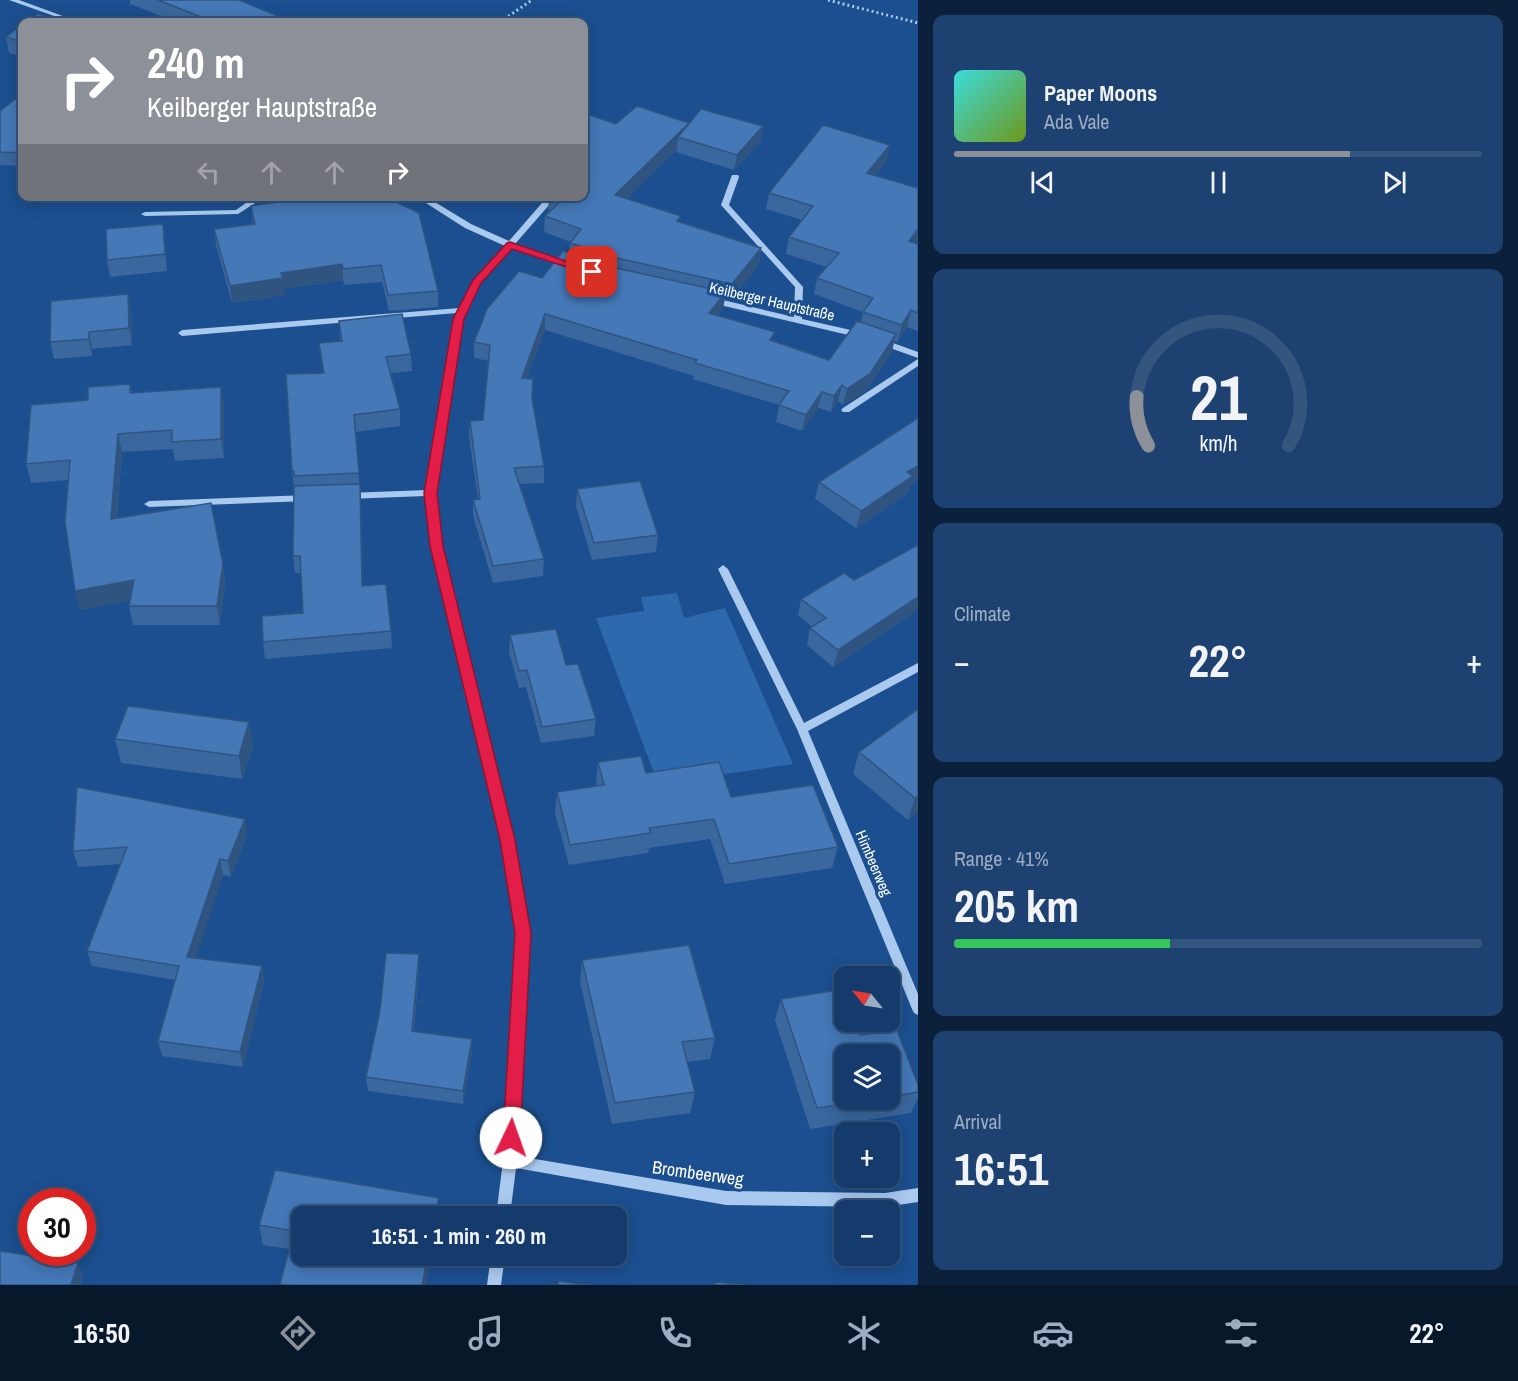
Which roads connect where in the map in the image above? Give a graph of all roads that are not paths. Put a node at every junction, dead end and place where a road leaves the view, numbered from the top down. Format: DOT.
graph roads {
  1 [pos="12,0"];
  2 [pos="64,18"];
  3 [pos="735,177"];
  4 [pos="254,201"];
  5 [pos="427,201"];
  6 [pos="549,201"];
  7 [pos="145,214"];
  8 [pos="510,245"];
  9 [pos="582,268"];
  10 [pos="706,300"];
  11 [pos="465,310"];
  12 [pos="798,320"];
  13 [pos="182,333"];
  14 [pos="918,355"];
  15 [pos="918,362"];
  16 [pos="846,410"];
  17 [pos="431,493"];
  18 [pos="337,497"];
  19 [pos="314,498"];
  20 [pos="149,504"];
  21 [pos="723,569"];
  22 [pos="918,668"];
  23 [pos="802,729"];
  24 [pos="918,1010"];
  25 [pos="510,1161"];
  26 [pos="918,1195"];
  27 [pos="504,1206"];
  28 [pos="497,1266"];
  29 [pos="494,1285"];
  1 -- 2 [label="street"];
  3 -- 12 [label="street"];
  4 -- 7 [label="street"];
  5 -- 8 [label="street"];
  6 -- 8 [label="street"];
  8 -- 9 [label="street"];
  8 -- 11 [label="street"];
  10 -- 12 [label="street, Keilberger Hauptstraße"];
  11 -- 13 [label="street"];
  11 -- 17 [label="street"];
  12 -- 14 [label="street, Keilberger Hauptstraße"];
  15 -- 16 [label="street"];
  17 -- 18 [label="street"];
  17 -- 25 [label="street"];
  19 -- 20 [label="street"];
  21 -- 23 [label="street, Himbeerweg"];
  22 -- 23 [label="street"];
  23 -- 24 [label="street, Himbeerweg"];
  25 -- 26 [label="street, Brombeerweg"];
  25 -- 27 [label="street"];
  28 -- 29 [label="street"];
}
